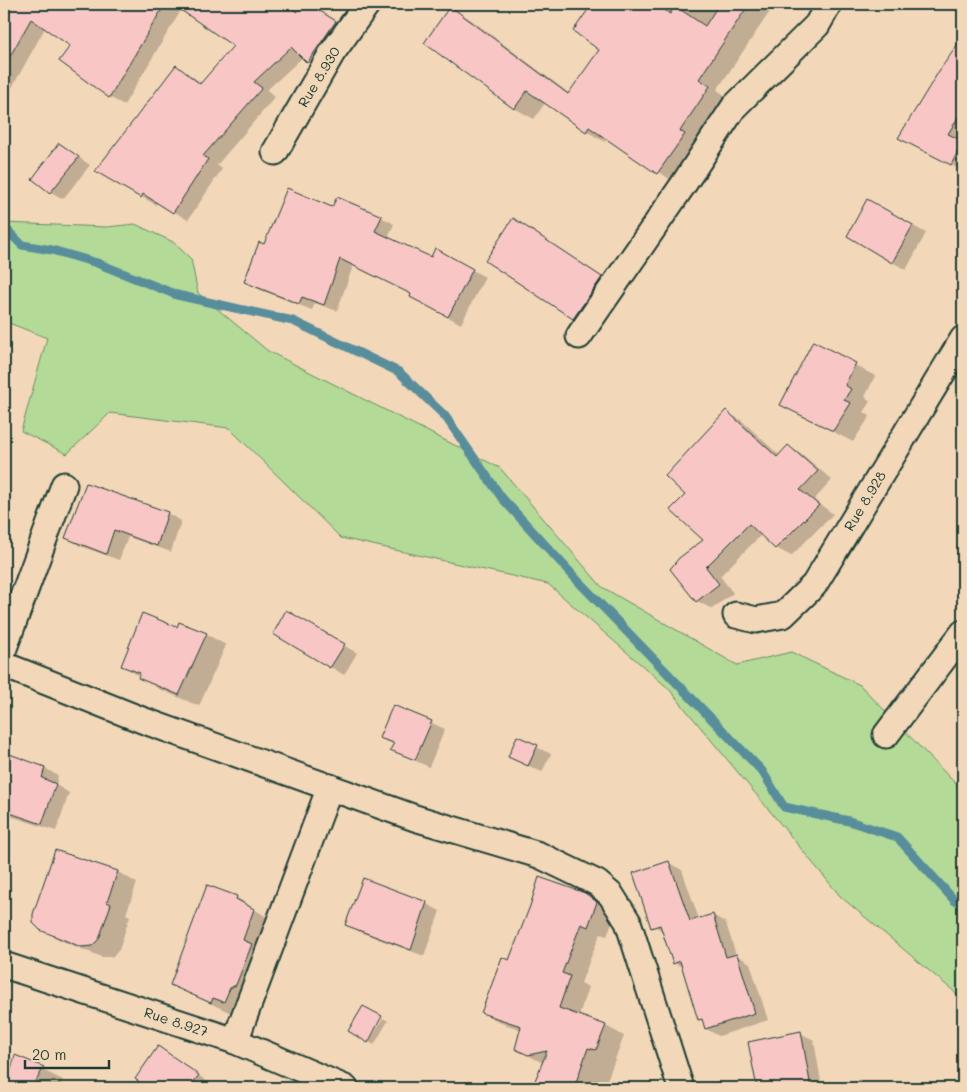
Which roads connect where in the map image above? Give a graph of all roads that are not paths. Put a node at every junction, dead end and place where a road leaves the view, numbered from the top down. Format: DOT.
graph roads {
  1 [pos="367,4"];
  2 [pos="829,4"];
  3 [pos="275,152"];
  4 [pos="579,336"];
  5 [pos="963,340"];
  6 [pos="64,485"];
  7 [pos="736,615"];
  8 [pos="963,632"];
  9 [pos="4,648"];
  10 [pos="4,665"];
  11 [pos="886,735"];
  12 [pos="330,787"];
  13 [pos="4,965"];
  14 [pos="235,1041"];
  15 [pos="345,1088"];
  16 [pos="681,1088"];
  1 -- 3 [label="street, Rue 8.930"];
  2 -- 4 [label="street"];
  5 -- 7 [label="street, Rue 8.928"];
  6 -- 9 [label="street"];
  8 -- 11 [label="street"];
  10 -- 12 [label="street"];
  12 -- 14 [label="street"];
  12 -- 16 [label="street"];
  13 -- 14 [label="street, Rue 8.927"];
  14 -- 15 [label="street, Rue 8.927"];
}
